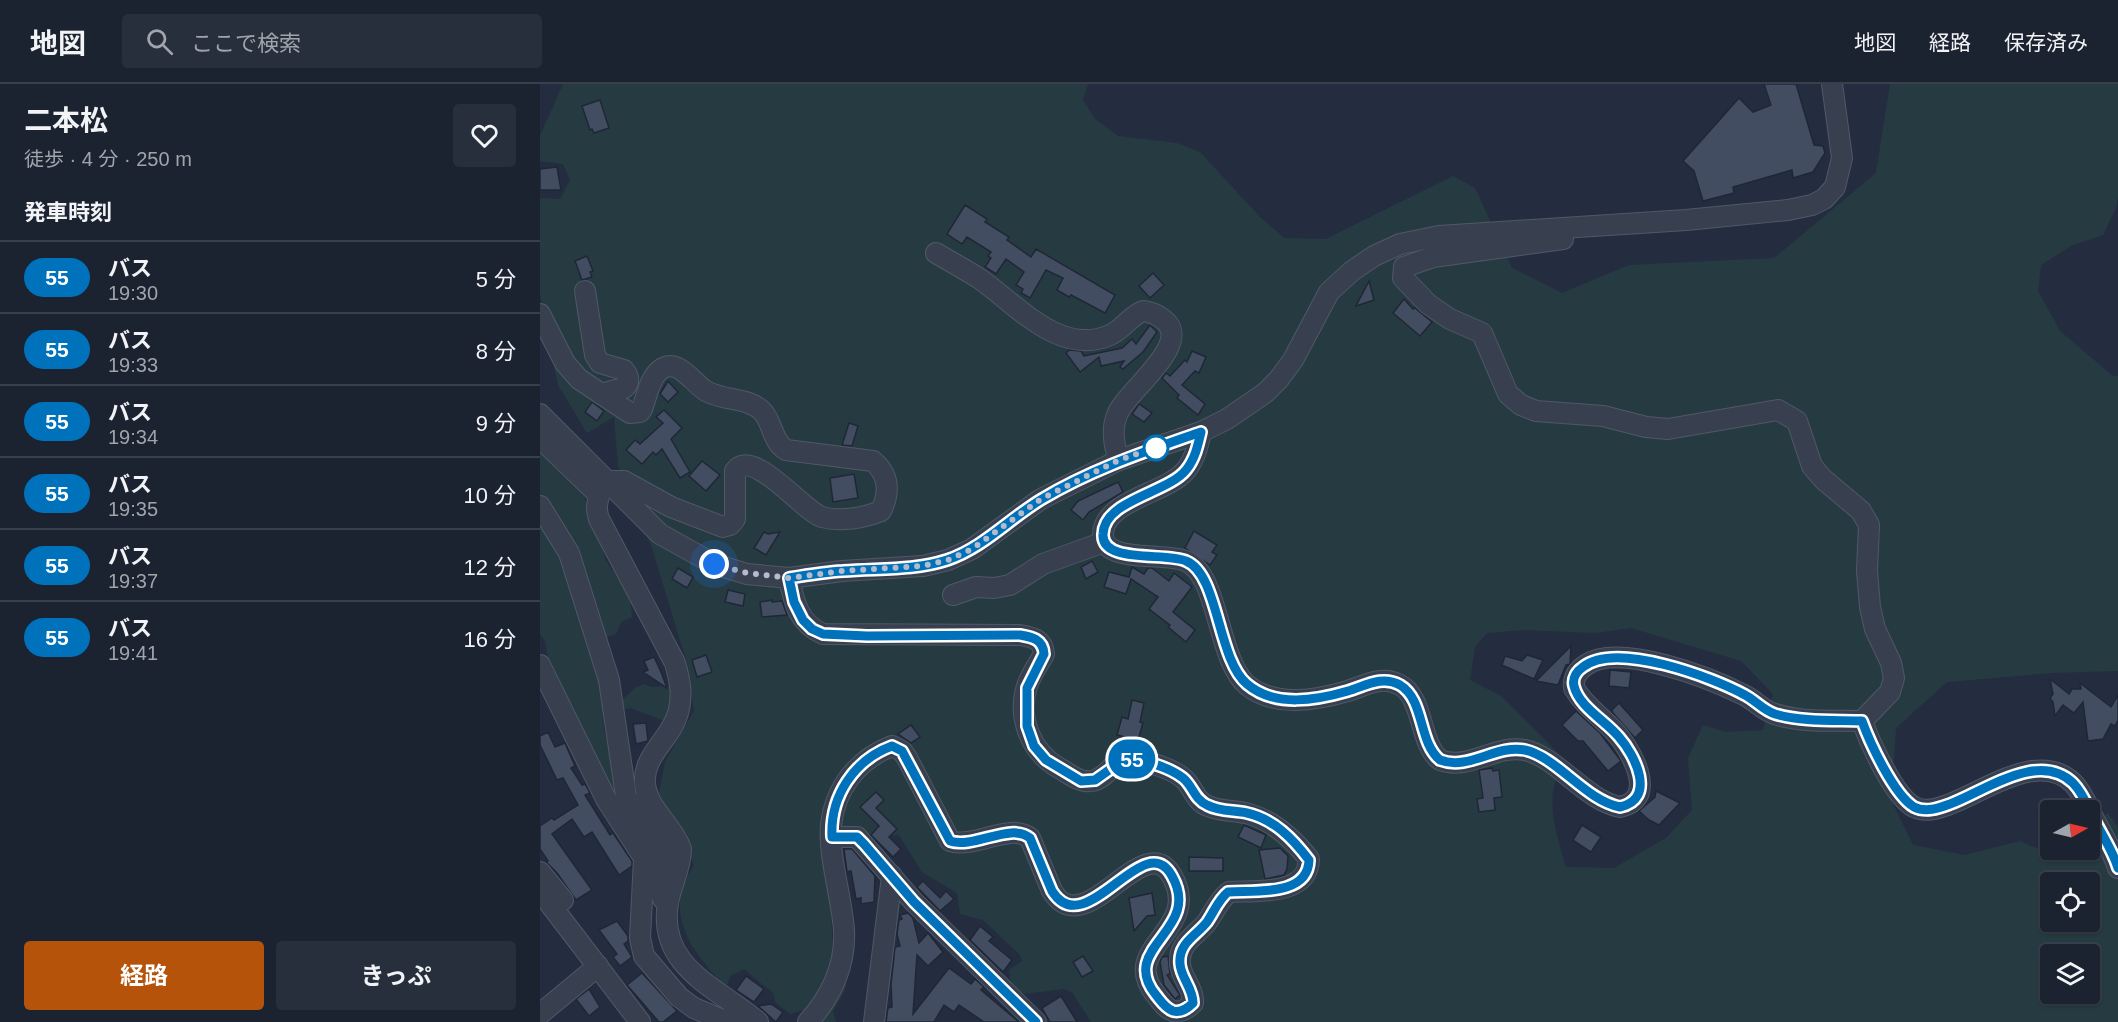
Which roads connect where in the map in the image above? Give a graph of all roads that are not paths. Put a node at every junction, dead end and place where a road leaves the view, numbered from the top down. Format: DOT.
graph roads {
  1 [pos="1833,84"];
  2 [pos="1593,226"];
  3 [pos="936,254"];
  4 [pos="585,291"];
  5 [pos="540,314"];
  6 [pos="601,394"];
  7 [pos="540,414"];
  8 [pos="1201,432"];
  9 [pos="540,438"];
  10 [pos="1119,460"];
  11 [pos="603,488"];
  12 [pos="540,506"];
  13 [pos="1104,542"];
  14 [pos="789,578"];
  15 [pos="953,595"];
  16 [pos="540,665"];
  17 [pos="1862,721"];
  18 [pos="832,837"];
  19 [pos="2118,868"];
  20 [pos="540,872"];
  21 [pos="892,876"];
  22 [pos="540,891"];
  23 [pos="668,905"];
  24 [pos="595,941"];
  25 [pos="598,966"];
  26 [pos="540,1014"];
  27 [pos="757,1021"];
  28 [pos="640,1022"];
  29 [pos="808,1022"];
  30 [pos="874,1022"];
  31 [pos="1036,1022"];
  1 -- 2 [label="street"];
  2 -- 8 [label="street"];
  2 -- 17 [label="street"];
  3 -- 10 [label="street"];
  4 -- 6 [label="street"];
  5 -- 6 [label="street"];
  6 -- 11 [label="street"];
  7 -- 11 [label="street"];
  8 -- 10 [label="street"];
  8 -- 13 [label="street"];
  9 -- 11 [label="street"];
  10 -- 14 [label="street"];
  11 -- 14 [label="street"];
  11 -- 23 [label="street"];
  12 -- 23 [label="street"];
  13 -- 15 [label="street"];
  13 -- 17 [label="street"];
  14 -- 18 [label="street"];
  16 -- 27 [label="street"];
  17 -- 19 [label="street"];
  18 -- 21 [label="street"];
  18 -- 29 [label="street"];
  20 -- 24 [label="street"];
  21 -- 30 [label="street"];
  21 -- 31 [label="street"];
  22 -- 25 [label="street"];
  23 -- 27 [label="street"];
  25 -- 26 [label="street"];
  25 -- 28 [label="street"];
}
